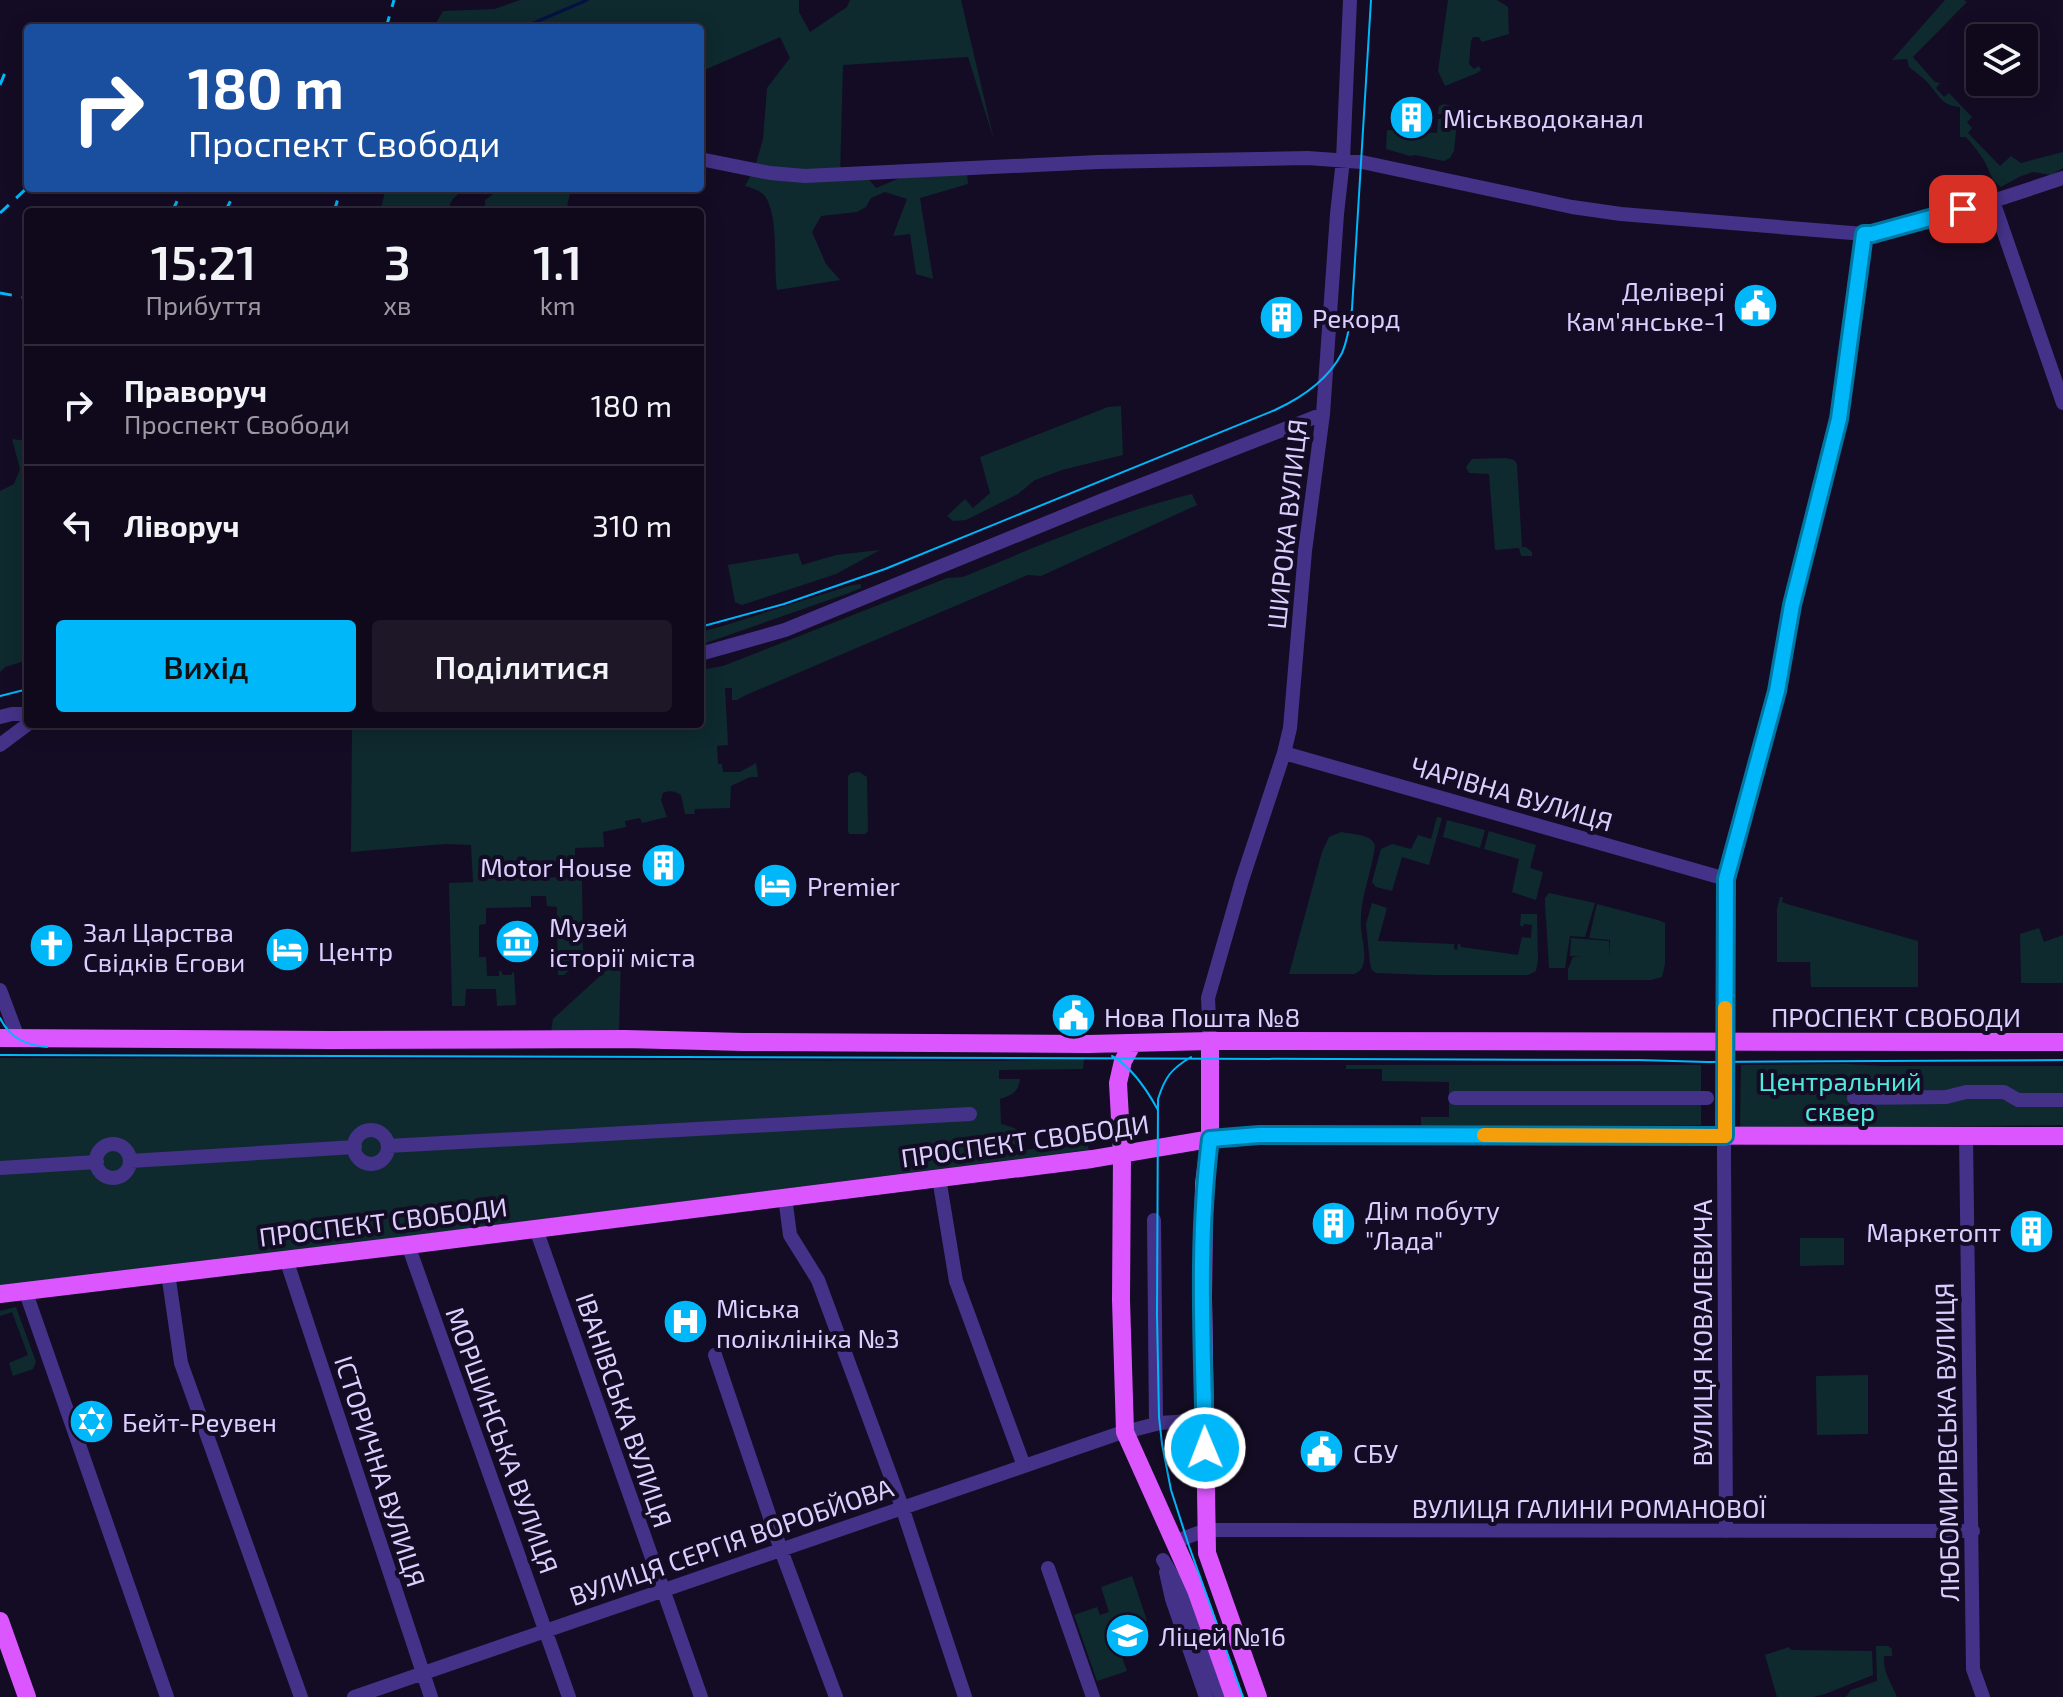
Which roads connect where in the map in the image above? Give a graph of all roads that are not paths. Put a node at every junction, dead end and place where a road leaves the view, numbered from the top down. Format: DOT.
graph roads {
  1 [pos="1350,0"];
  2 [pos="704,160"];
  3 [pos="1343,160"];
  4 [pos="2063,178"];
  5 [pos="1993,201"];
  6 [pos="1864,234"];
  7 [pos="2063,403"];
  8 [pos="1323,414"];
  9 [pos="704,653"];
  10 [pos="24,714"];
  11 [pos="0,717"];
  12 [pos="24,727"];
  13 [pos="0,745"];
  14 [pos="1284,753"];
  15 [pos="1726,879"];
  16 [pos="0,990"];
  17 [pos="9,1038"];
  18 [pos="1210,1041"];
  19 [pos="1726,1041"];
  20 [pos="2063,1042"];
  21 [pos="1133,1043"];
  22 [pos="1455,1098"];
  23 [pos="1707,1098"];
  24 [pos="1854,1098"];
  25 [pos="2063,1100"];
  26 [pos="970,1114"];
  27 [pos="1725,1136"];
  28 [pos="1966,1136"];
  29 [pos="2063,1136"];
  30 [pos="1210,1139"];
  31 [pos="388,1146"];
  32 [pos="355,1147"];
  33 [pos="1122,1154"];
  34 [pos="130,1161"];
  35 [pos="97,1162"];
  36 [pos="0,1168"];
  37 [pos="939,1178"];
  38 [pos="785,1197"];
  39 [pos="1154,1220"];
  40 [pos="536,1229"];
  41 [pos="408,1245"];
  42 [pos="286,1259"];
  43 [pos="168,1273"];
  44 [pos="25,1290"];
  45 [pos="0,1294"];
  46 [pos="715,1355"];
  47 [pos="1204,1420"];
  48 [pos="1156,1423"];
  49 [pos="1125,1432"];
  50 [pos="1024,1466"];
  51 [pos="902,1507"];
  52 [pos="1206,1530"];
  53 [pos="1726,1531"];
  54 [pos="1973,1531"];
  55 [pos="1174,1542"];
  56 [pos="781,1550"];
  57 [pos="1048,1568"];
  58 [pos="663,1591"];
  59 [pos="0,1622"];
  60 [pos="545,1631"];
  61 [pos="423,1673"];
  62 [pos="27,1697"];
  63 [pos="167,1697"];
  64 [pos="301,1697"];
  65 [pos="354,1697"];
  66 [pos="431,1697"];
  67 [pos="569,1697"];
  68 [pos="701,1697"];
  69 [pos="836,1697"];
  70 [pos="965,1697"];
  71 [pos="1093,1697"];
  72 [pos="1206,1697"];
  73 [pos="1221,1697"];
  74 [pos="1234,1697"];
  75 [pos="1258,1697"];
  76 [pos="1983,1697"];
  1 -- 3 [label="street, ШИРОКА ВУЛИЦЯ"];
  2 -- 3 [label="street"];
  3 -- 6 [label="street"];
  3 -- 8 [label="street, ШИРОКА ВУЛИЦЯ"];
  4 -- 5 [label="street"];
  5 -- 6 [label="street"];
  5 -- 7 [label="street"];
  6 -- 15 [label="street, ВУЛИЦЯ КОВАЛЕВИЧА"];
  8 -- 9 [label="street"];
  8 -- 14 [label="street, ШИРОКА ВУЛИЦЯ"];
  10 -- 11 [label="street"];
  12 -- 13 [label="street"];
  14 -- 15 [label="street, ЧАРІВНА ВУЛИЦЯ"];
  14 -- 18 [label="street, ШИРОКА ВУЛИЦЯ"];
  15 -- 19 [label="street, ВУЛИЦЯ КОВАЛЕВИЧА"];
  16 -- 17 [label="street"];
  17 -- 21 [label="main road, ПРОСПЕКТ СВОБОДИ"];
  18 -- 19 [label="main road, ПРОСПЕКТ СВОБОДИ"];
  18 -- 21 [label="main road, ПРОСПЕКТ СВОБОДИ"];
  18 -- 30 [label="main road"];
  19 -- 20 [label="main road, ПРОСПЕКТ СВОБОДИ"];
  19 -- 27 [label="street, ВУЛИЦЯ КОВАЛЕВИЧА"];
  21 -- 33 [label="main road"];
  22 -- 23 [label="street"];
  24 -- 25 [label="street"];
  26 -- 31 [label="street"];
  27 -- 28 [label="main road, ПРОСПЕКТ СВОБОДИ"];
  27 -- 30 [label="main road, ПРОСПЕКТ СВОБОДИ"];
  27 -- 53 [label="street, ВУЛИЦЯ КОВАЛЕВИЧА"];
  28 -- 29 [label="main road, ПРОСПЕКТ СВОБОДИ"];
  28 -- 54 [label="street, ЛЮБОМИРІВСЬКА ВУЛИЦЯ"];
  30 -- 33 [label="main road, ПРОСПЕКТ СВОБОДИ"];
  30 -- 47 [label="main road"];
  31 -- 32 [label="street"];
  31 -- 32 [label="street"];
  32 -- 34 [label="street"];
  33 -- 37 [label="main road, ПРОСПЕКТ СВОБОДИ"];
  33 -- 49 [label="main road"];
  34 -- 35 [label="street"];
  34 -- 35 [label="street"];
  35 -- 36 [label="street"];
  37 -- 38 [label="main road, ПРОСПЕКТ СВОБОДИ"];
  37 -- 50 [label="street"];
  38 -- 40 [label="main road, ПРОСПЕКТ СВОБОДИ"];
  38 -- 51 [label="street"];
  39 -- 48 [label="street"];
  40 -- 41 [label="main road, ПРОСПЕКТ СВОБОДИ"];
  40 -- 58 [label="street, ІВАНІВСЬКА ВУЛИЦЯ"];
  41 -- 42 [label="main road, ПРОСПЕКТ СВОБОДИ"];
  41 -- 60 [label="street, МОРШИНСЬКА ВУЛИЦЯ"];
  42 -- 43 [label="main road, ПРОСПЕКТ СВОБОДИ"];
  42 -- 61 [label="street, ІСТОРИЧНА ВУЛИЦЯ"];
  43 -- 44 [label="main road, ПРОСПЕКТ СВОБОДИ"];
  43 -- 64 [label="street"];
  44 -- 45 [label="main road, ПРОСПЕКТ СВОБОДИ"];
  44 -- 63 [label="street"];
  46 -- 56 [label="street"];
  47 -- 48 [label="street, ВУЛИЦЯ СЕРГІЯ ВОРОБЙОВА"];
  47 -- 52 [label="main road"];
  48 -- 49 [label="street, ВУЛИЦЯ СЕРГІЯ ВОРОБЙОВА"];
  49 -- 50 [label="street, ВУЛИЦЯ СЕРГІЯ ВОРОБЙОВА"];
  49 -- 55 [label="main road"];
  50 -- 51 [label="street, ВУЛИЦЯ СЕРГІЯ ВОРОБЙОВА"];
  51 -- 56 [label="street, ВУЛИЦЯ СЕРГІЯ ВОРОБЙОВА"];
  51 -- 70 [label="street"];
  52 -- 53 [label="street, ВУЛИЦЯ ГАЛИНИ РОМАНОВОЇ"];
  52 -- 55 [label="street"];
  52 -- 75 [label="main road"];
  53 -- 54 [label="street, ВУЛИЦЯ ГАЛИНИ РОМАНОВОЇ"];
  54 -- 76 [label="street, ЛЮБОМИРІВСЬКА ВУЛИЦЯ"];
  55 -- 74 [label="main road"];
  56 -- 58 [label="street, ВУЛИЦЯ СЕРГІЯ ВОРОБЙОВА"];
  56 -- 69 [label="street"];
  57 -- 71 [label="street"];
  58 -- 60 [label="street, ВУЛИЦЯ СЕРГІЯ ВОРОБЙОВА"];
  58 -- 68 [label="street, ІВАНІВСЬКА ВУЛИЦЯ"];
  59 -- 62 [label="main road"];
  60 -- 61 [label="street, ВУЛИЦЯ СЕРГІЯ ВОРОБЙОВА"];
  60 -- 67 [label="street, МОРШИНСЬКА ВУЛИЦЯ"];
  61 -- 65 [label="street, ВУЛИЦЯ СЕРГІЯ ВОРОБЙОВА"];
  61 -- 66 [label="street, ІСТОРИЧНА ВУЛИЦЯ"];
  72 -- 73 [label="street"];
}
